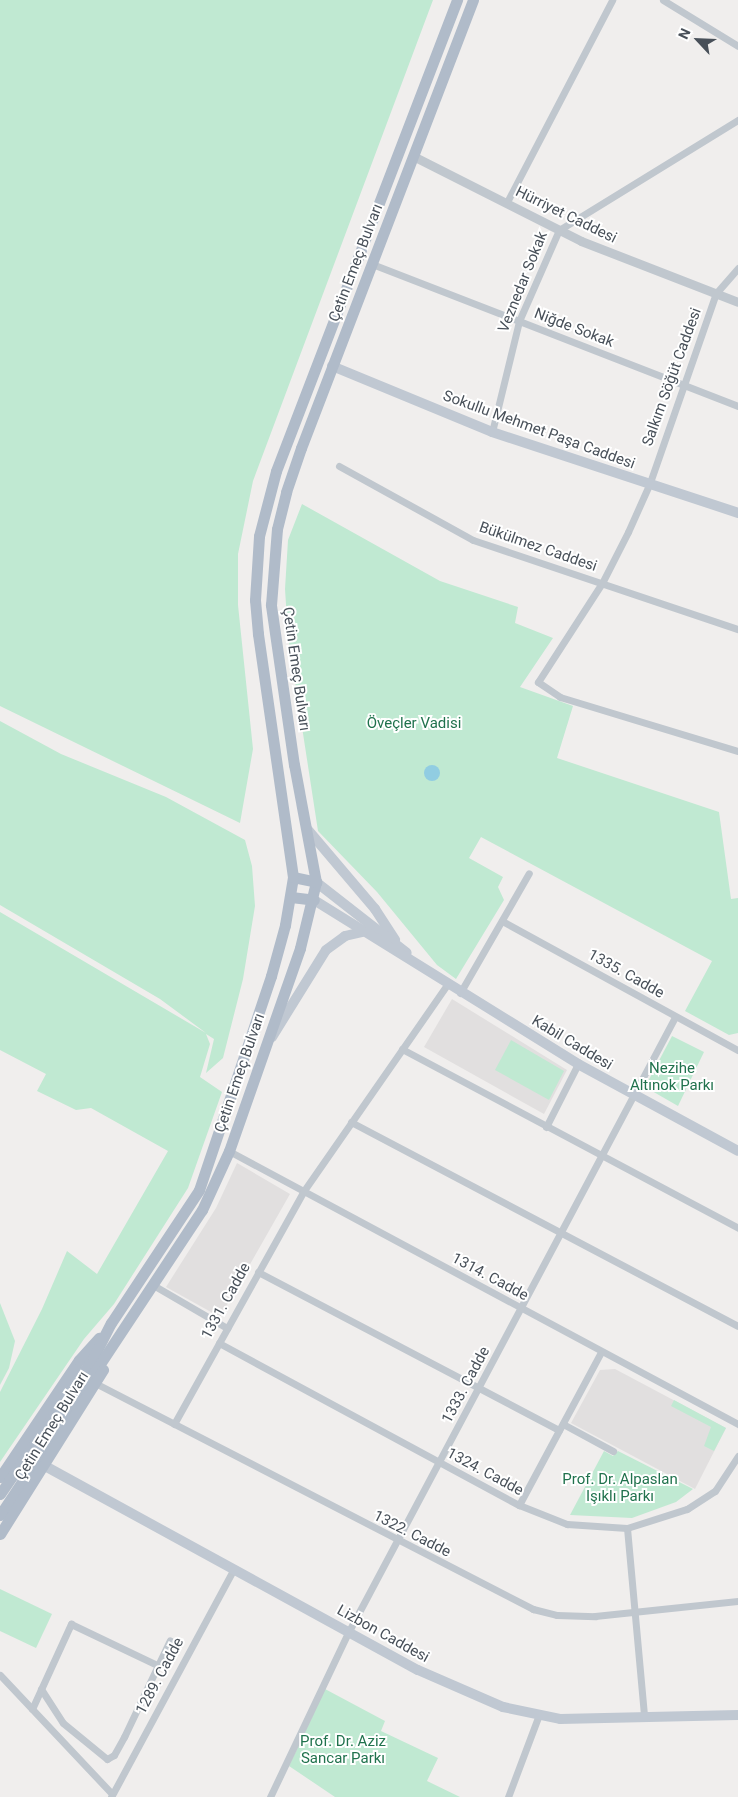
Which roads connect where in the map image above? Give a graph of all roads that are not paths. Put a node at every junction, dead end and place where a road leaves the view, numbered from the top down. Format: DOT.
graph roads {
  1 [pos="457,0"];
  2 [pos="473,0"];
  3 [pos="612,0"];
  4 [pos="663,0"];
  5 [pos="738,46"];
  6 [pos="738,120"];
  7 [pos="413,156"];
  8 [pos="507,202"];
  9 [pos="559,230"];
  10 [pos="372,264"];
  11 [pos="738,268"];
  12 [pos="716,294"];
  13 [pos="738,302"];
  14 [pos="519,321"];
  15 [pos="319,361"];
  16 [pos="332,366"];
  17 [pos="682,385"];
  18 [pos="738,406"];
  19 [pos="492,432"];
  20 [pos="339,466"];
  21 [pos="649,485"];
  22 [pos="738,513"];
  23 [pos="602,583"];
  24 [pos="738,629"];
  25 [pos="738,751"];
  26 [pos="308,830"];
  27 [pos="529,873"];
  28 [pos="293,878"];
  29 [pos="316,882"];
  30 [pos="291,897"];
  31 [pos="314,900"];
  32 [pos="502,921"];
  33 [pos="363,932"];
  34 [pos="398,945"];
  35 [pos="447,985"];
  36 [pos="460,993"];
  37 [pos="675,1017"];
  38 [pos="402,1049"];
  39 [pos="738,1050"];
  40 [pos="264,1051"];
  41 [pos="578,1064"];
  42 [pos="634,1096"];
  43 [pos="352,1122"];
  44 [pos="546,1127"];
  45 [pos="738,1150"];
  46 [pos="229,1151"];
  47 [pos="602,1157"];
  48 [pos="303,1192"];
  49 [pos="738,1228"];
  50 [pos="562,1232"];
  51 [pos="258,1272"];
  52 [pos="154,1285"];
  53 [pos="522,1310"];
  54 [pos="111,1323"];
  55 [pos="738,1326"];
  56 [pos="227,1328"];
  57 [pos="122,1330"];
  58 [pos="219,1343"];
  59 [pos="601,1352"];
  60 [pos="97,1384"];
  61 [pos="479,1389"];
  62 [pos="174,1424"];
  63 [pos="738,1424"];
  64 [pos="561,1427"];
  65 [pos="613,1450"];
  66 [pos="738,1456"];
  67 [pos="439,1463"];
  68 [pos="45,1466"];
  69 [pos="0,1477"];
  70 [pos="0,1494"];
  71 [pos="519,1505"];
  72 [pos="0,1515"];
  73 [pos="627,1528"];
  74 [pos="0,1534"];
  75 [pos="397,1541"];
  76 [pos="234,1569"];
  77 [pos="738,1601"];
  78 [pos="635,1613"];
  79 [pos="349,1631"];
  80 [pos="170,1640"];
  81 [pos="157,1665"];
  82 [pos="0,1674"];
  83 [pos="41,1689"];
  84 [pos="32,1709"];
  85 [pos="738,1715"];
  86 [pos="538,1716"];
  87 [pos="644,1716"];
  88 [pos="112,1796"];
  89 [pos="270,1797"];
  90 [pos="508,1797"];
  1 -- 15 [label="main road, Çetin Emeç Bulvarı"];
  2 -- 7 [label="main road, Çetin Emeç Bulvarı"];
  3 -- 8 [label="street"];
  4 -- 5 [label="street"];
  6 -- 9 [label="street, Veznedar Sokak"];
  7 -- 8 [label="street, Hürriyet Caddesi"];
  7 -- 10 [label="main road, Çetin Emeç Bulvarı"];
  8 -- 9 [label="street, Hürriyet Caddesi"];
  9 -- 12 [label="street, Hürriyet Caddesi"];
  9 -- 14 [label="street, Veznedar Sokak"];
  10 -- 14 [label="street, Niğde Sokak"];
  10 -- 16 [label="main road, Çetin Emeç Bulvarı"];
  11 -- 12 [label="street, Salkım Söğüt Caddesi"];
  12 -- 13 [label="street, Hürriyet Caddesi"];
  12 -- 17 [label="street, Salkım Söğüt Caddesi"];
  14 -- 17 [label="street, Niğde Sokak"];
  14 -- 19 [label="street, Veznedar Sokak"];
  15 -- 16 [label="main road"];
  15 -- 28 [label="main road, Çetin Emeç Bulvarı"];
  16 -- 19 [label="main road, Sokullu Mehmet Paşa Caddesi"];
  16 -- 26 [label="main road, Çetin Emeç Bulvarı"];
  17 -- 18 [label="street, Niğde Sokak"];
  17 -- 21 [label="street, Salkım Söğüt Caddesi"];
  19 -- 21 [label="main road, Sokullu Mehmet Paşa Caddesi"];
  20 -- 23 [label="street, Bükülmez Caddesi"];
  21 -- 22 [label="main road, Sokullu Mehmet Paşa Caddesi"];
  21 -- 23 [label="street, Salkım Söğüt Caddesi"];
  23 -- 24 [label="street, Bükülmez Caddesi"];
  23 -- 25 [label="street, Salkım Söğüt Caddesi"];
  26 -- 29 [label="main road, Çetin Emeç Bulvarı"];
  26 -- 34 [label="main road"];
  27 -- 32 [label="street"];
  28 -- 29 [label="main road"];
  28 -- 30 [label="main road, Çetin Emeç Bulvarı"];
  29 -- 31 [label="main road, Çetin Emeç Bulvarı"];
  29 -- 34 [label="main road, Kabil Caddesi"];
  30 -- 31 [label="main road"];
  30 -- 54 [label="main road, Çetin Emeç Bulvarı"];
  31 -- 33 [label="main road, Kabil Caddesi"];
  31 -- 40 [label="main road, Çetin Emeç Bulvarı"];
  32 -- 36 [label="street"];
  32 -- 37 [label="street, 1335. Cadde"];
  33 -- 35 [label="main road, Kabil Caddesi"];
  33 -- 40 [label="main road"];
  34 -- 35 [label="main road, Kabil Caddesi"];
  35 -- 36 [label="main road, Kabil Caddesi"];
  35 -- 38 [label="street, 1331. Cadde"];
  36 -- 41 [label="main road, Kabil Caddesi"];
  37 -- 39 [label="street, 1335. Cadde"];
  37 -- 42 [label="street, 1333. Cadde"];
  38 -- 43 [label="street, 1331. Cadde"];
  38 -- 44 [label="street"];
  40 -- 46 [label="main road, Çetin Emeç Bulvarı"];
  41 -- 42 [label="main road, Kabil Caddesi"];
  41 -- 44 [label="street"];
  42 -- 45 [label="main road, Kabil Caddesi"];
  42 -- 47 [label="street, 1333. Cadde"];
  43 -- 48 [label="street, 1331. Cadde"];
  43 -- 50 [label="street"];
  44 -- 47 [label="street"];
  46 -- 48 [label="street, 1314. Cadde"];
  46 -- 52 [label="main road, Çetin Emeç Bulvarı"];
  47 -- 49 [label="street"];
  47 -- 50 [label="street, 1333. Cadde"];
  48 -- 51 [label="street, 1331. Cadde"];
  48 -- 53 [label="street, 1314. Cadde"];
  50 -- 53 [label="street, 1333. Cadde"];
  50 -- 55 [label="street"];
  51 -- 56 [label="street, 1331. Cadde"];
  51 -- 61 [label="street"];
  52 -- 56 [label="street"];
  52 -- 57 [label="main road, Çetin Emeç Bulvarı"];
  53 -- 59 [label="street, 1314. Cadde"];
  53 -- 61 [label="street, 1333. Cadde"];
  54 -- 69 [label="main road, Çetin Emeç Bulvarı"];
  54 -- 70 [label="main road, Çetin Emeç Bulvarı"];
  56 -- 58 [label="street, 1331. Cadde"];
  57 -- 60 [label="main road, Çetin Emeç Bulvarı"];
  57 -- 72 [label="main road, Çetin Emeç Bulvarı"];
  58 -- 62 [label="street, 1331. Cadde"];
  58 -- 67 [label="street, 1324. Cadde"];
  59 -- 63 [label="street, 1314. Cadde"];
  59 -- 64 [label="street"];
  60 -- 62 [label="street, 1322. Cadde"];
  60 -- 68 [label="main road, Çetin Emeç Bulvarı"];
  61 -- 64 [label="street"];
  61 -- 67 [label="street, 1333. Cadde"];
  62 -- 75 [label="street, 1322. Cadde"];
  64 -- 65 [label="street"];
  64 -- 71 [label="street"];
  66 -- 73 [label="street, 1324. Cadde"];
  67 -- 71 [label="street, 1324. Cadde"];
  67 -- 75 [label="street, 1333. Cadde"];
  68 -- 74 [label="main road, Çetin Emeç Bulvarı"];
  68 -- 76 [label="main road, Lizbon Caddesi"];
  71 -- 73 [label="street, 1324. Cadde"];
  73 -- 78 [label="street"];
  75 -- 78 [label="street, 1322. Cadde"];
  75 -- 79 [label="street, 1333. Cadde"];
  76 -- 79 [label="main road, Lizbon Caddesi"];
  76 -- 88 [label="street, 1289. Cadde"];
  77 -- 78 [label="street, 1322. Cadde"];
  78 -- 87 [label="street"];
  79 -- 86 [label="main road, Lizbon Caddesi"];
  79 -- 89 [label="street, 1333. Cadde"];
  80 -- 81 [label="street"];
  81 -- 83 [label="street"];
  81 -- 83 [label="street"];
  82 -- 84 [label="street"];
  83 -- 84 [label="street"];
  84 -- 88 [label="street"];
  85 -- 87 [label="main road, Lizbon Caddesi"];
  86 -- 87 [label="main road, Lizbon Caddesi"];
  86 -- 90 [label="street"];
}
